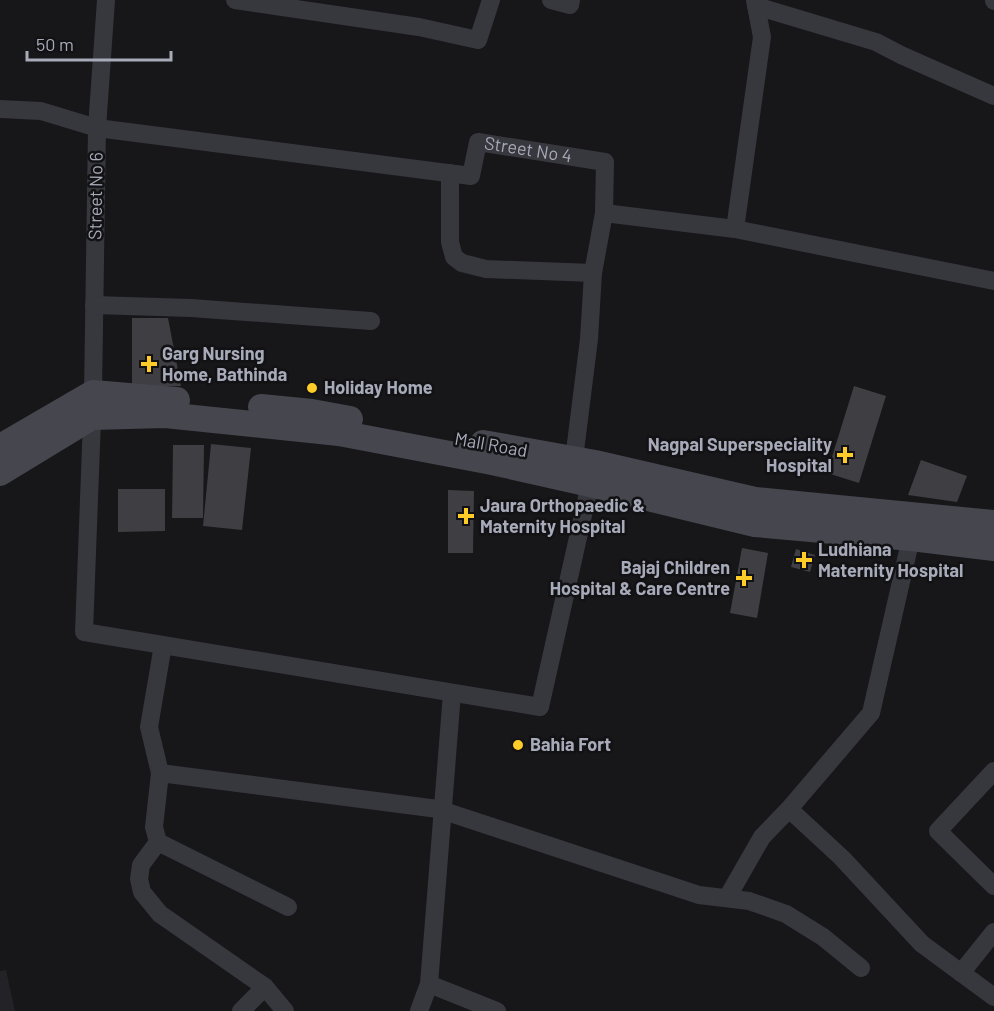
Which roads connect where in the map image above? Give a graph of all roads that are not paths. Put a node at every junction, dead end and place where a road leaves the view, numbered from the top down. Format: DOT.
graph roads {
  1 [pos="106,0"];
  2 [pos="235,0"];
  3 [pos="491,0"];
  4 [pos="551,0"];
  5 [pos="571,0"];
  6 [pos="756,3"];
  7 [pos="994,96"];
  8 [pos="0,109"];
  9 [pos="97,128"];
  10 [pos="450,173"];
  11 [pos="604,213"];
  12 [pos="735,229"];
  13 [pos="593,273"];
  14 [pos="994,281"];
  15 [pos="94,304"];
  16 [pos="371,321"];
  17 [pos="92,405"];
  18 [pos="0,447"];
  19 [pos="574,459"];
  20 [pos="0,473"];
  21 [pos="590,484"];
  22 [pos="994,523"];
  23 [pos="911,538"];
  24 [pos="994,548"];
  25 [pos="163,645"];
  26 [pos="452,693"];
  27 [pos="994,771"];
  28 [pos="160,773"];
  29 [pos="789,809"];
  30 [pos="442,810"];
  31 [pos="158,842"];
  32 [pos="994,886"];
  33 [pos="727,898"];
  34 [pos="288,907"];
  35 [pos="994,932"];
  36 [pos="861,968"];
  37 [pos="961,973"];
  38 [pos="429,984"];
  39 [pos="264,987"];
  40 [pos="994,997"];
  41 [pos="241,1011"];
  42 [pos="285,1011"];
  43 [pos="419,1011"];
  44 [pos="497,1011"];
  1 -- 9 [label="street, Street No 6"];
  2 -- 3 [label="street"];
  4 -- 5 [label="street"];
  6 -- 7 [label="street"];
  6 -- 12 [label="street"];
  8 -- 9 [label="street, Street No 4"];
  9 -- 10 [label="street, Street No 4"];
  9 -- 15 [label="street, Street No 6"];
  10 -- 11 [label="street, Street No 4"];
  10 -- 13 [label="street"];
  11 -- 12 [label="street"];
  11 -- 13 [label="street"];
  12 -- 14 [label="street"];
  13 -- 19 [label="street"];
  15 -- 16 [label="street"];
  15 -- 17 [label="street, Street No 6"];
  17 -- 18 [label="main road"];
  17 -- 19 [label="main road, Mall Road"];
  17 -- 20 [label="main road"];
  17 -- 21 [label="main road"];
  17 -- 25 [label="street, Street No 6"];
  19 -- 22 [label="main road, Mall Road"];
  21 -- 23 [label="main road"];
  21 -- 26 [label="street"];
  23 -- 24 [label="main road"];
  23 -- 29 [label="street"];
  25 -- 26 [label="street"];
  25 -- 28 [label="street"];
  26 -- 30 [label="street"];
  27 -- 32 [label="street"];
  28 -- 30 [label="street"];
  28 -- 31 [label="street"];
  29 -- 33 [label="street"];
  29 -- 37 [label="street"];
  30 -- 33 [label="street"];
  30 -- 38 [label="street"];
  31 -- 34 [label="street"];
  31 -- 39 [label="street"];
  33 -- 36 [label="street"];
  35 -- 37 [label="street"];
  37 -- 40 [label="street"];
  38 -- 43 [label="street"];
  38 -- 44 [label="street"];
  39 -- 41 [label="street"];
  39 -- 42 [label="street"];
}
